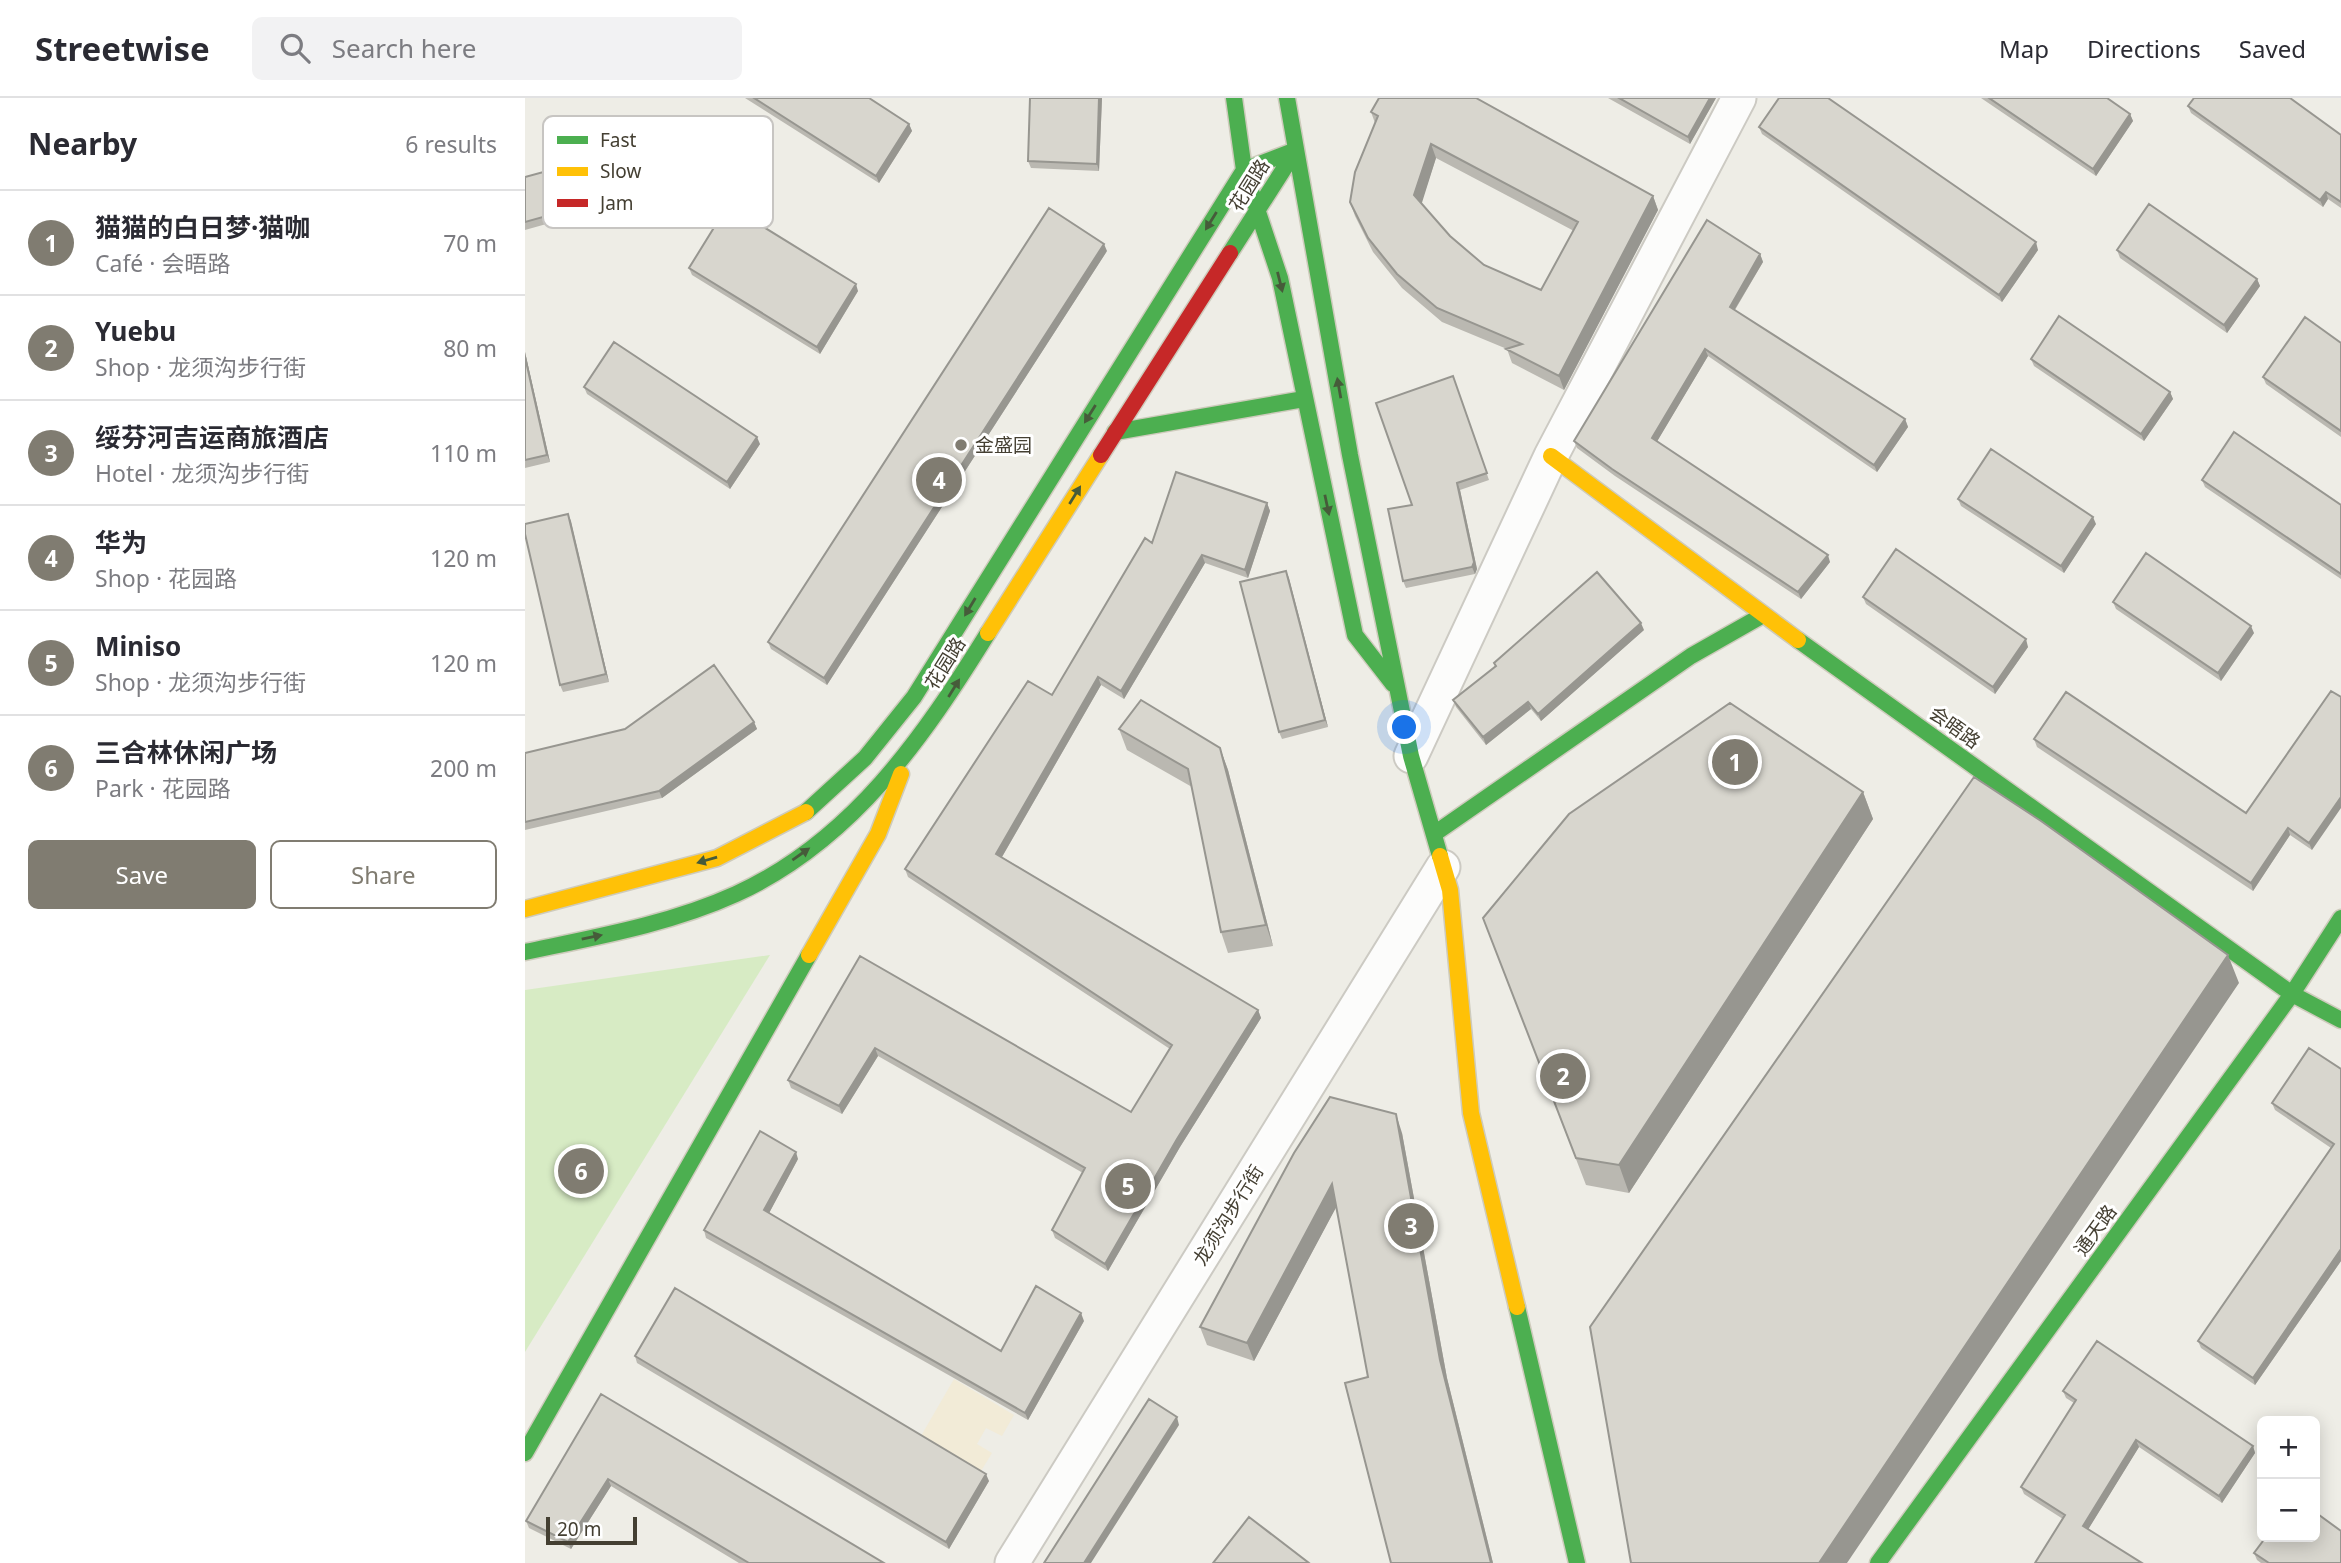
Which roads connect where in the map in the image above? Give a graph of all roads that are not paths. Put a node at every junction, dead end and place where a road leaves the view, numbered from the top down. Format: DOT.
graph roads {
  1 [pos="1234,98"];
  2 [pos="1287,98"];
  3 [pos="1739,98"];
  4 [pos="1296,150"];
  5 [pos="1244,170"];
  6 [pos="1258,212"];
  7 [pos="1304,399"];
  8 [pos="1115,432"];
  9 [pos="1551,456"];
  10 [pos="1763,615"];
  11 [pos="1397,690"];
  12 [pos="910,753"];
  13 [pos="1411,756"];
  14 [pos="1434,834"];
  15 [pos="1443,867"];
  16 [pos="525,909"];
  17 [pos="2341,918"];
  18 [pos="525,952"];
  19 [pos="2293,994"];
  20 [pos="2341,1020"];
  21 [pos="525,1453"];
  22 [pos="1012,1563"];
  23 [pos="1577,1563"];
  24 [pos="1878,1563"];
  1 -- 5 [label="main road"];
  2 -- 4 [label="main road"];
  3 -- 9 [label="street"];
  4 -- 5 [label="main road, 花园路"];
  4 -- 6 [label="main road, 花园路"];
  11 -- 4 [label="main road, one-way"];
  5 -- 6 [label="main road"];
  5 -- 16 [label="main road, 花园路, one-way"];
  6 -- 7 [label="main road, one-way"];
  6 -- 8 [label="main road, 花园路"];
  7 -- 8 [label="main road"];
  7 -- 11 [label="main road, one-way"];
  12 -- 8 [label="main road, 花园路, one-way"];
  9 -- 10 [label="main road, 会晤路"];
  9 -- 13 [label="street"];
  10 -- 14 [label="main road"];
  10 -- 19 [label="main road, 会晤路"];
  11 -- 13 [label="main road"];
  18 -- 12 [label="main road, 花园路, one-way"];
  12 -- 21 [label="main road"];
  13 -- 14 [label="main road"];
  14 -- 15 [label="main road"];
  15 -- 22 [label="street, 龙须沟步行街"];
  15 -- 23 [label="main road"];
  17 -- 19 [label="main road, 通天路"];
  19 -- 20 [label="main road, 会晤路"];
  19 -- 24 [label="main road, 通天路"];
}
